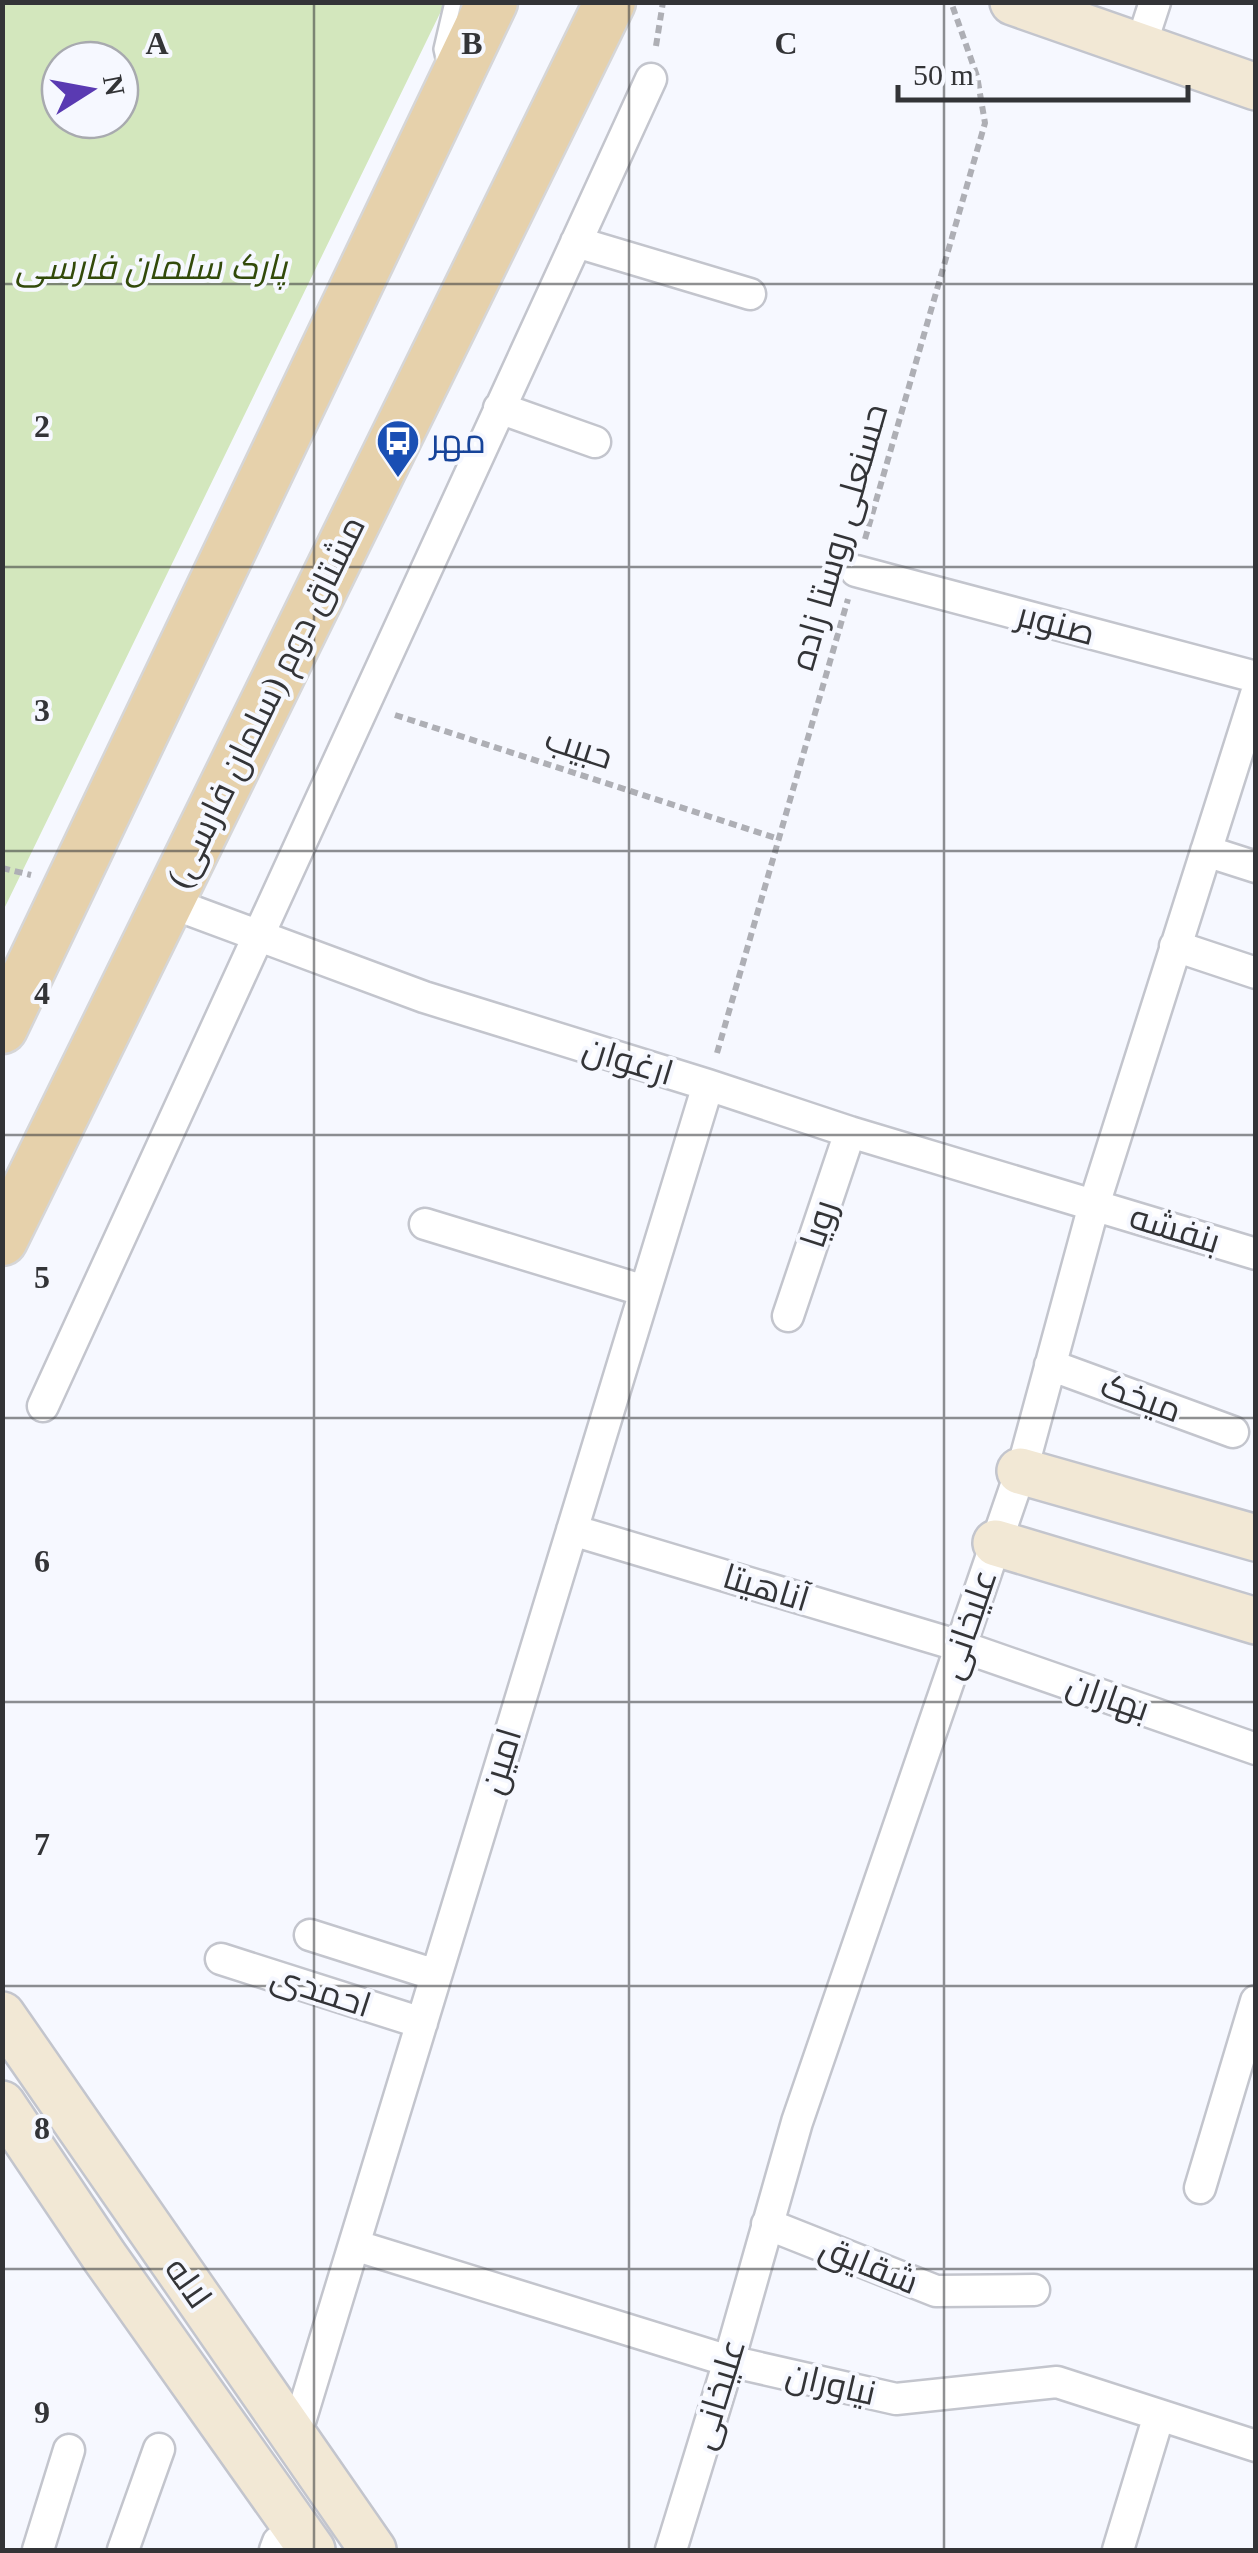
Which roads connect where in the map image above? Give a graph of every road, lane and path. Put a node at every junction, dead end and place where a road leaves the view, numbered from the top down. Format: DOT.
graph roads {
  1 [pos="453,2"];
  2 [pos="492,2"];
  3 [pos="610,2"];
  4 [pos="663,2"];
  5 [pos="951,2"];
  6 [pos="1013,2"];
  7 [pos="1155,2"];
  8 [pos="1140,48"];
  9 [pos="651,79"];
  10 [pos="452,87"];
  11 [pos="1256,87"];
  12 [pos="576,242"];
  13 [pos="750,294"];
  14 [pos="500,408"];
  15 [pos="594,442"];
  16 [pos="856,571"];
  17 [pos="1256,677"];
  18 [pos="1256,694"];
  19 [pos="364,704"];
  20 [pos="780,839"];
  21 [pos="1206,851"];
  22 [pos="1256,867"];
  23 [pos="168,902"];
  24 [pos="257,935"];
  25 [pos="1176,946"];
  26 [pos="1256,973"];
  27 [pos="2,1028"];
  28 [pos="708,1085"];
  29 [pos="850,1132"];
  30 [pos="1094,1205"];
  31 [pos="425,1224"];
  32 [pos="2,1240"];
  33 [pos="1256,1254"];
  34 [pos="646,1291"];
  35 [pos="788,1316"];
  36 [pos="1050,1365"];
  37 [pos="43,1406"];
  38 [pos="1232,1432"];
  39 [pos="1020,1472"];
  40 [pos="572,1530"];
  41 [pos="1256,1538"];
  42 [pos="996,1543"];
  43 [pos="1256,1621"];
  44 [pos="960,1646"];
  45 [pos="1256,1749"];
  46 [pos="310,1936"];
  47 [pos="221,1959"];
  48 [pos="436,1975"];
  49 [pos="1256,2001"];
  50 [pos="2,2015"];
  51 [pos="422,2023"];
  52 [pos="38,2069"];
  53 [pos="2,2102"];
  54 [pos="1200,2188"];
  55 [pos="767,2224"];
  56 [pos="354,2245"];
  57 [pos="1034,2290"];
  58 [pos="729,2361"];
  59 [pos="1158,2415"];
  60 [pos="295,2438"];
  61 [pos="1256,2446"];
  62 [pos="158,2449"];
  63 [pos="69,2450"];
  64 [pos="288,2548"];
  65 [pos="38,2550"];
  66 [pos="123,2550"];
  67 [pos="373,2550"];
  68 [pos="671,2550"];
  69 [pos="1118,2550"];
  1 -- 10 [label="lane"];
  2 -- 10 [label="main road"];
  3 -- 23 [label="main road, مشتاق دوم (سلمان فارسی)"];
  4 -- 9 [label="path"];
  5 -- 16 [label="path, حسنعلی روستا زاده"];
  6 -- 8 [label="main road"];
  7 -- 8 [label="street"];
  8 -- 11 [label="main road"];
  9 -- 12 [label="street"];
  10 -- 27 [label="main road"];
  12 -- 13 [label="street"];
  12 -- 14 [label="street"];
  14 -- 15 [label="street"];
  14 -- 19 [label="street"];
  16 -- 17 [label="street, صنوبر"];
  16 -- 20 [label="path, حسنعلی روستا زاده"];
  18 -- 21 [label="street, علیخانی"];
  19 -- 20 [label="path, حبیب"];
  19 -- 24 [label="street"];
  20 -- 28 [label="path, حسنعلی روستا زاده"];
  21 -- 22 [label="street"];
  21 -- 25 [label="street, علیخانی"];
  23 -- 24 [label="street, ارغوان"];
  23 -- 32 [label="main road, مشتاق دوم (سلمان فارسی)"];
  24 -- 28 [label="street, ارغوان"];
  24 -- 37 [label="street"];
  25 -- 26 [label="street"];
  25 -- 30 [label="street, علیخانی"];
  28 -- 29 [label="street, ارغوان"];
  28 -- 34 [label="street, امین"];
  29 -- 30 [label="street, ارغوان"];
  29 -- 35 [label="street, رویا"];
  30 -- 33 [label="street, بنفشه"];
  30 -- 36 [label="street, علیخانی"];
  31 -- 34 [label="street"];
  34 -- 40 [label="street, امین"];
  36 -- 38 [label="street, میخک"];
  36 -- 39 [label="street, علیخانی"];
  39 -- 41 [label="main road"];
  39 -- 42 [label="street, علیخانی"];
  40 -- 44 [label="street, آناهیتا"];
  40 -- 48 [label="street, امین"];
  42 -- 43 [label="main road"];
  42 -- 44 [label="street, علیخانی"];
  44 -- 45 [label="street, بهاران"];
  44 -- 55 [label="street, علیخانی"];
  46 -- 48 [label="street"];
  47 -- 51 [label="street, احمدی"];
  48 -- 51 [label="street, امین"];
  49 -- 54 [label="street"];
  50 -- 52 [label="main road, لاله"];
  51 -- 56 [label="street, امین"];
  52 -- 53 [label="main road"];
  52 -- 60 [label="main road, لاله"];
  53 -- 64 [label="main road, لاله"];
  55 -- 57 [label="street, شقایق"];
  55 -- 58 [label="street, علیخانی"];
  56 -- 58 [label="street, نیاوران"];
  56 -- 60 [label="street, امین"];
  58 -- 59 [label="street, نیاوران"];
  58 -- 68 [label="street, علیخانی"];
  59 -- 61 [label="street, نیاوران"];
  59 -- 69 [label="street"];
  60 -- 67 [label="main road, لاله"];
  62 -- 66 [label="street"];
  63 -- 65 [label="street"];
}
